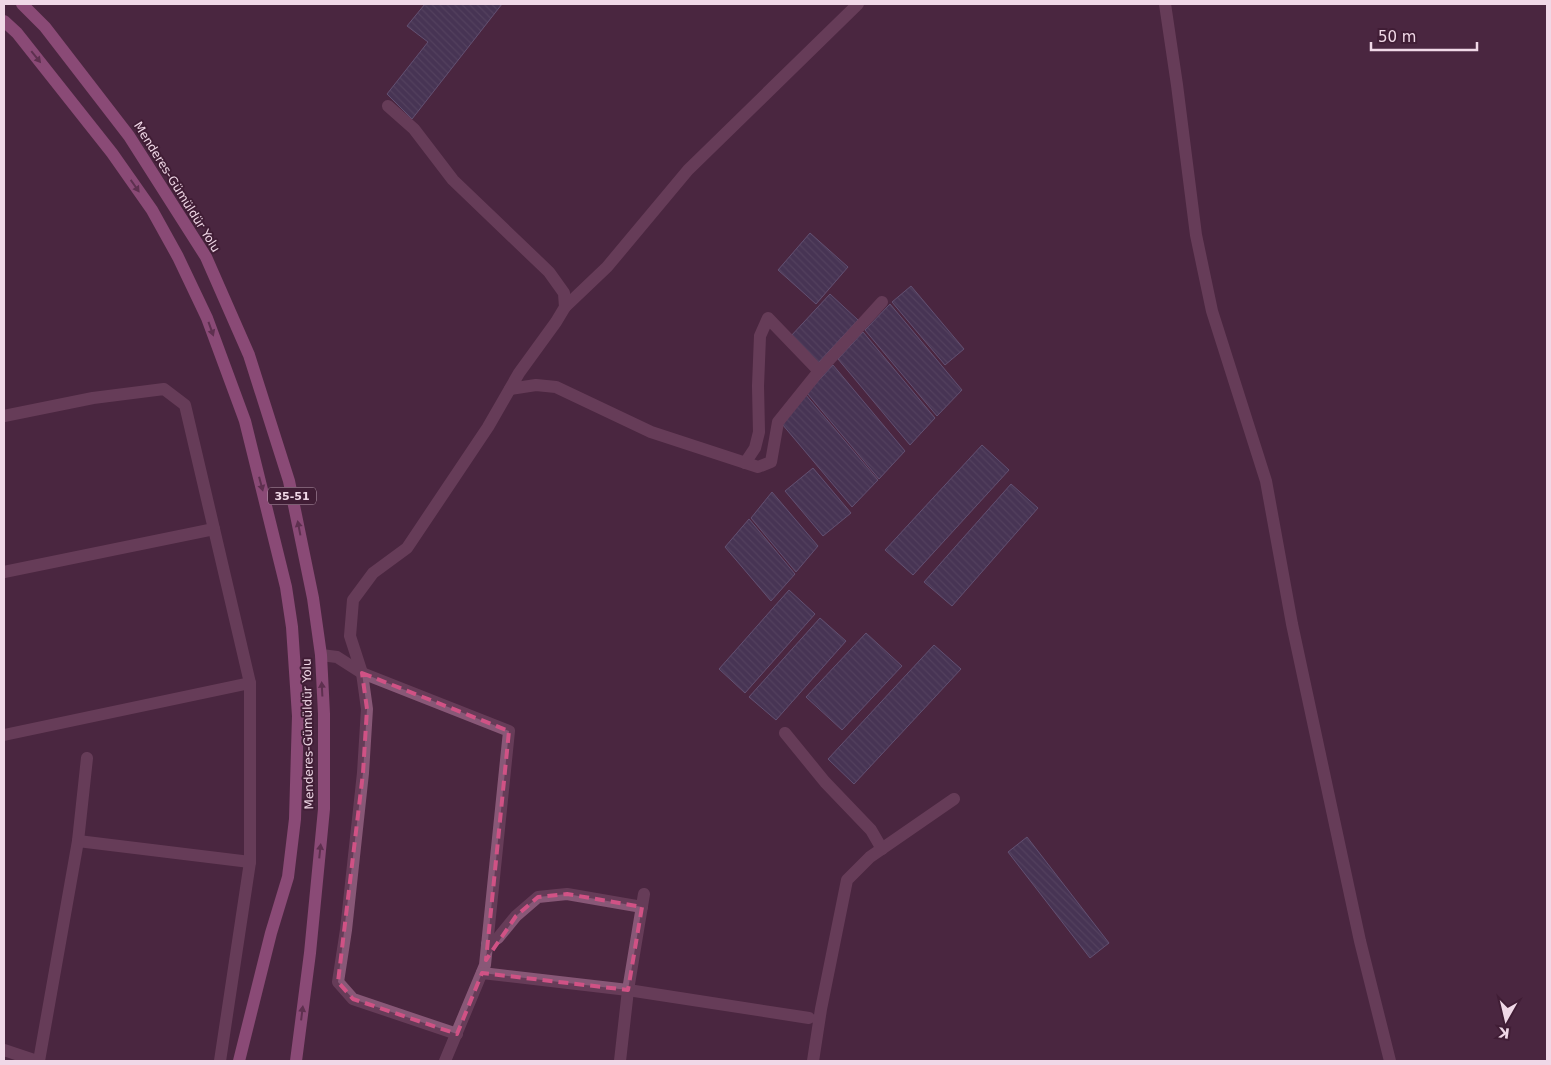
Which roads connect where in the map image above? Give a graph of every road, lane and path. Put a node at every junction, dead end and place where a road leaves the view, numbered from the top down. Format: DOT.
graph roads {
  1 [pos="22,4"];
  2 [pos="858,4"];
  3 [pos="1164,4"];
  4 [pos="4,21"];
  5 [pos="388,106"];
  6 [pos="882,302"];
  7 [pos="565,307"];
  8 [pos="819,371"];
  9 [pos="510,389"];
  10 [pos="4,416"];
  11 [pos="745,463"];
  12 [pos="214,529"];
  13 [pos="4,572"];
  14 [pos="320,655"];
  15 [pos="362,673"];
  16 [pos="250,683"];
  17 [pos="786,733"];
  18 [pos="4,735"];
  19 [pos="87,758"];
  20 [pos="954,799"];
  21 [pos="78,841"];
  22 [pos="882,848"];
  23 [pos="250,862"];
  24 [pos="487,944"];
  25 [pos="482,973"];
  26 [pos="628,990"];
  27 [pos="809,1018"];
  28 [pos="457,1034"];
  29 [pos="4,1050"];
  30 [pos="38,1061"];
  31 [pos="220,1061"];
  32 [pos="239,1061"];
  33 [pos="296,1061"];
  34 [pos="445,1061"];
  35 [pos="620,1061"];
  36 [pos="812,1061"];
  37 [pos="1390,1061"];
  14 -- 1 [label="main road, Menderes-Gümüldür Yolu / 35-51, one-way"];
  2 -- 7 [label="street"];
  3 -- 37 [label="street"];
  4 -- 32 [label="main road, Menderes-Gümüldür Yolu / 35-51, one-way"];
  5 -- 7 [label="street"];
  6 -- 8 [label="street"];
  7 -- 9 [label="street"];
  8 -- 11 [label="street"];
  8 -- 11 [label="street"];
  9 -- 11 [label="street"];
  9 -- 15 [label="street"];
  10 -- 12 [label="street"];
  12 -- 13 [label="street"];
  12 -- 16 [label="street"];
  14 -- 15 [label="street"];
  33 -- 14 [label="main road, Menderes-Gümüldür Yolu / 35-51, one-way"];
  15 -- 24 [label="street"];
  15 -- 28 [label="street"];
  16 -- 18 [label="street"];
  16 -- 23 [label="street"];
  17 -- 22 [label="street"];
  19 -- 21 [label="street"];
  20 -- 22 [label="street"];
  21 -- 23 [label="street"];
  21 -- 30 [label="street"];
  22 -- 36 [label="street"];
  23 -- 31 [label="street"];
  24 -- 25 [label="street"];
  24 -- 26 [label="street"];
  25 -- 26 [label="street"];
  25 -- 28 [label="street"];
  26 -- 27 [label="street"];
  26 -- 35 [label="street"];
  28 -- 34 [label="street"];
  29 -- 30 [label="street"];
}
